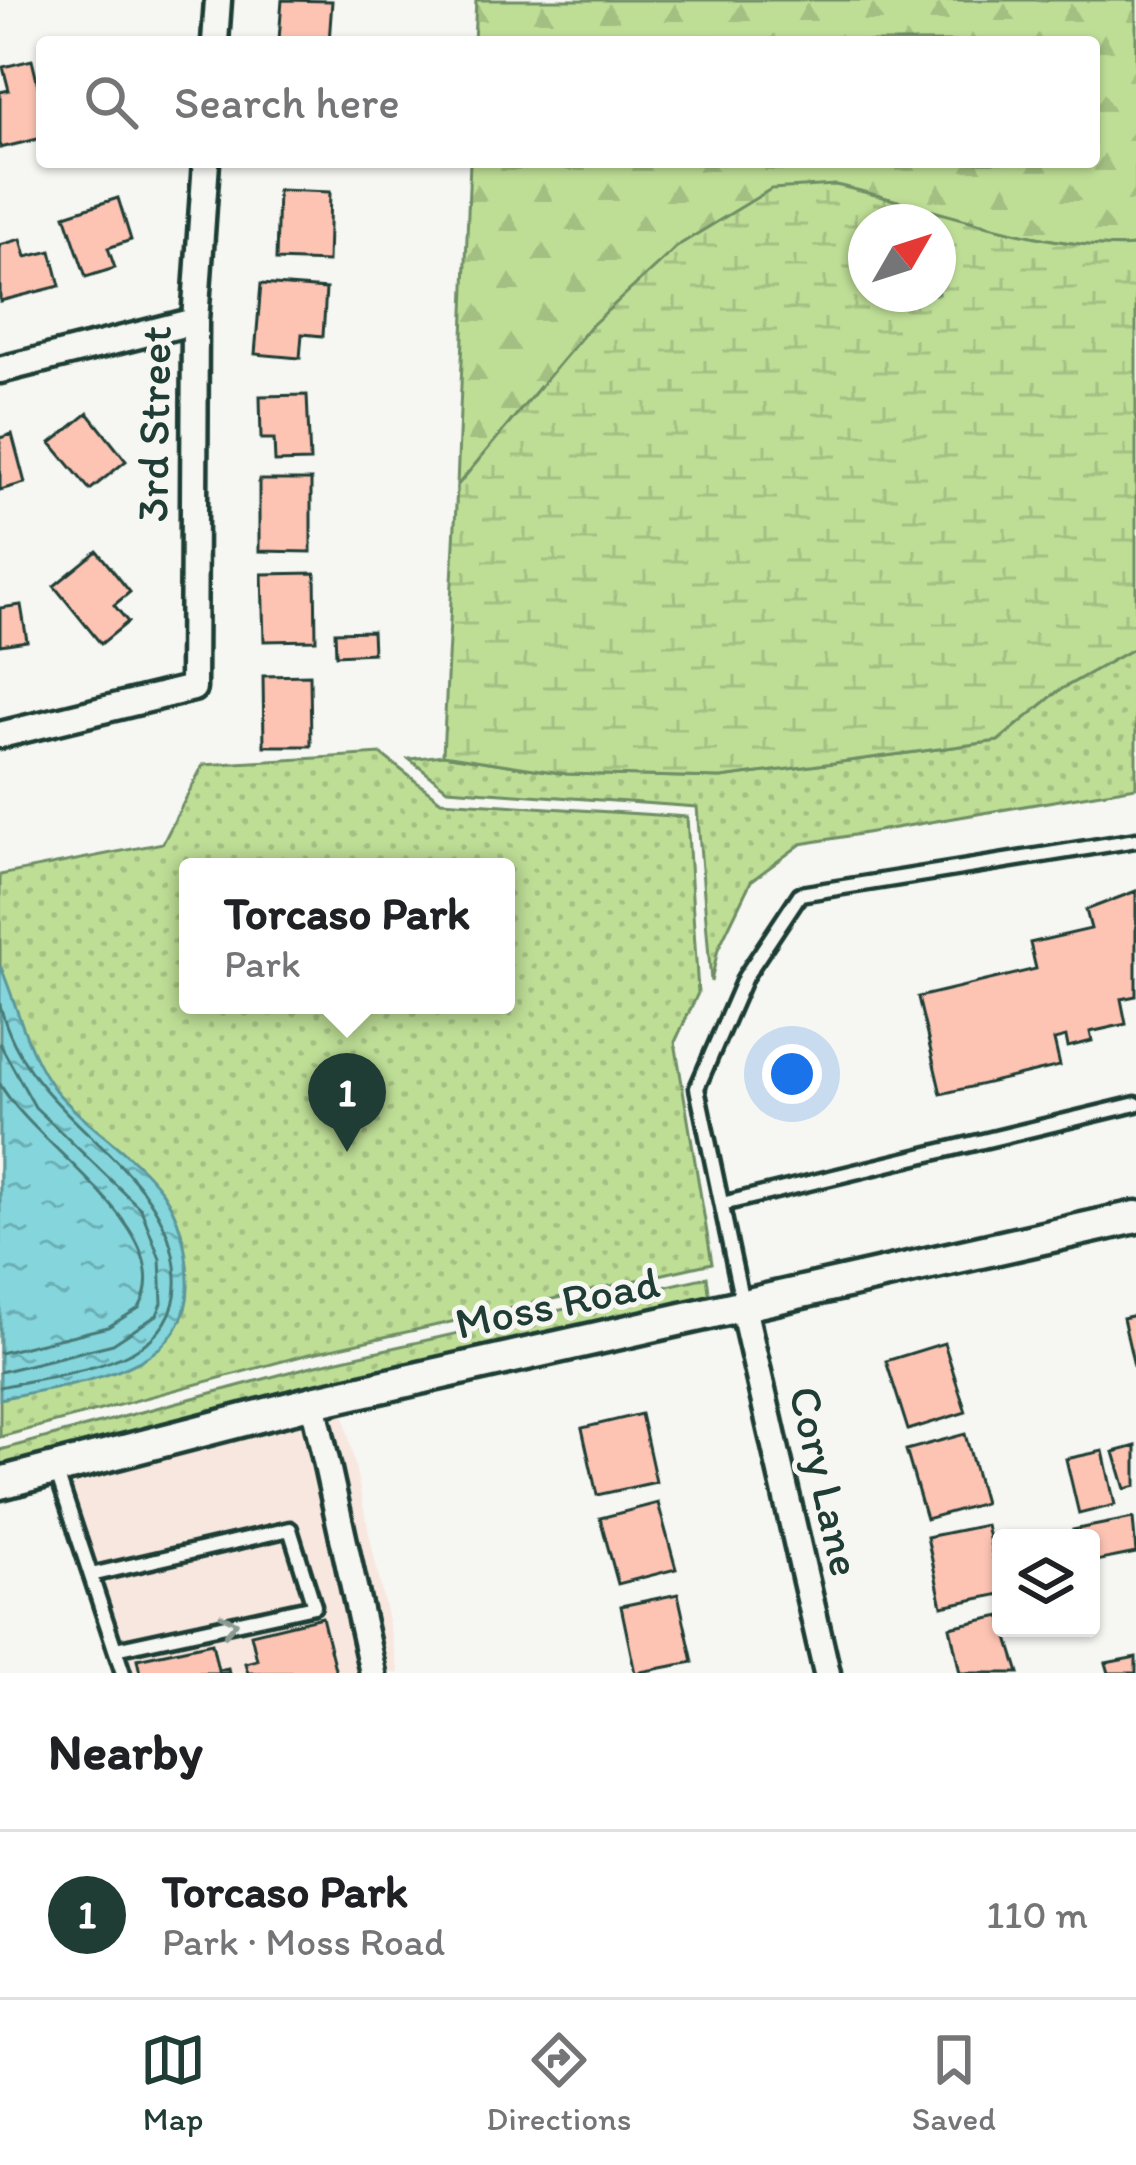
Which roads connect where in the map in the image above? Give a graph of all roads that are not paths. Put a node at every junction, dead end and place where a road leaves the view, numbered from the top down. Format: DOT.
graph roads {
  1 [pos="218,0"];
  2 [pos="215,36"];
  3 [pos="206,168"];
  4 [pos="195,321"];
  5 [pos="0,370"];
  6 [pos="0,735"];
  7 [pos="1136,840"];
  8 [pos="1136,1104"];
  9 [pos="722,1204"];
  10 [pos="1136,1217"];
  11 [pos="743,1307"];
  12 [pos="313,1402"];
  13 [pos="56,1469"];
  14 [pos="0,1484"];
  15 [pos="91,1576"];
  16 [pos="115,1648"];
  17 [pos="123,1673"];
  18 [pos="373,1673"];
  19 [pos="827,1673"];
  1 -- 2 [label="street"];
  3 -- 4 [label="street, 3rd Street"];
  4 -- 5 [label="street"];
  4 -- 6 [label="street, 3rd Street"];
  7 -- 9 [label="lane"];
  8 -- 9 [label="lane"];
  9 -- 11 [label="lane"];
  10 -- 11 [label="street, Moss Road"];
  11 -- 12 [label="street, Moss Road"];
  11 -- 19 [label="street, Cory Lane"];
  12 -- 13 [label="street, Moss Road"];
  12 -- 18 [label="street"];
  13 -- 14 [label="street, Moss Road"];
  13 -- 15 [label="lane"];
  15 -- 16 [label="lane"];
  16 -- 15 [label="lane, one-way"];
  16 -- 17 [label="lane"];
}
